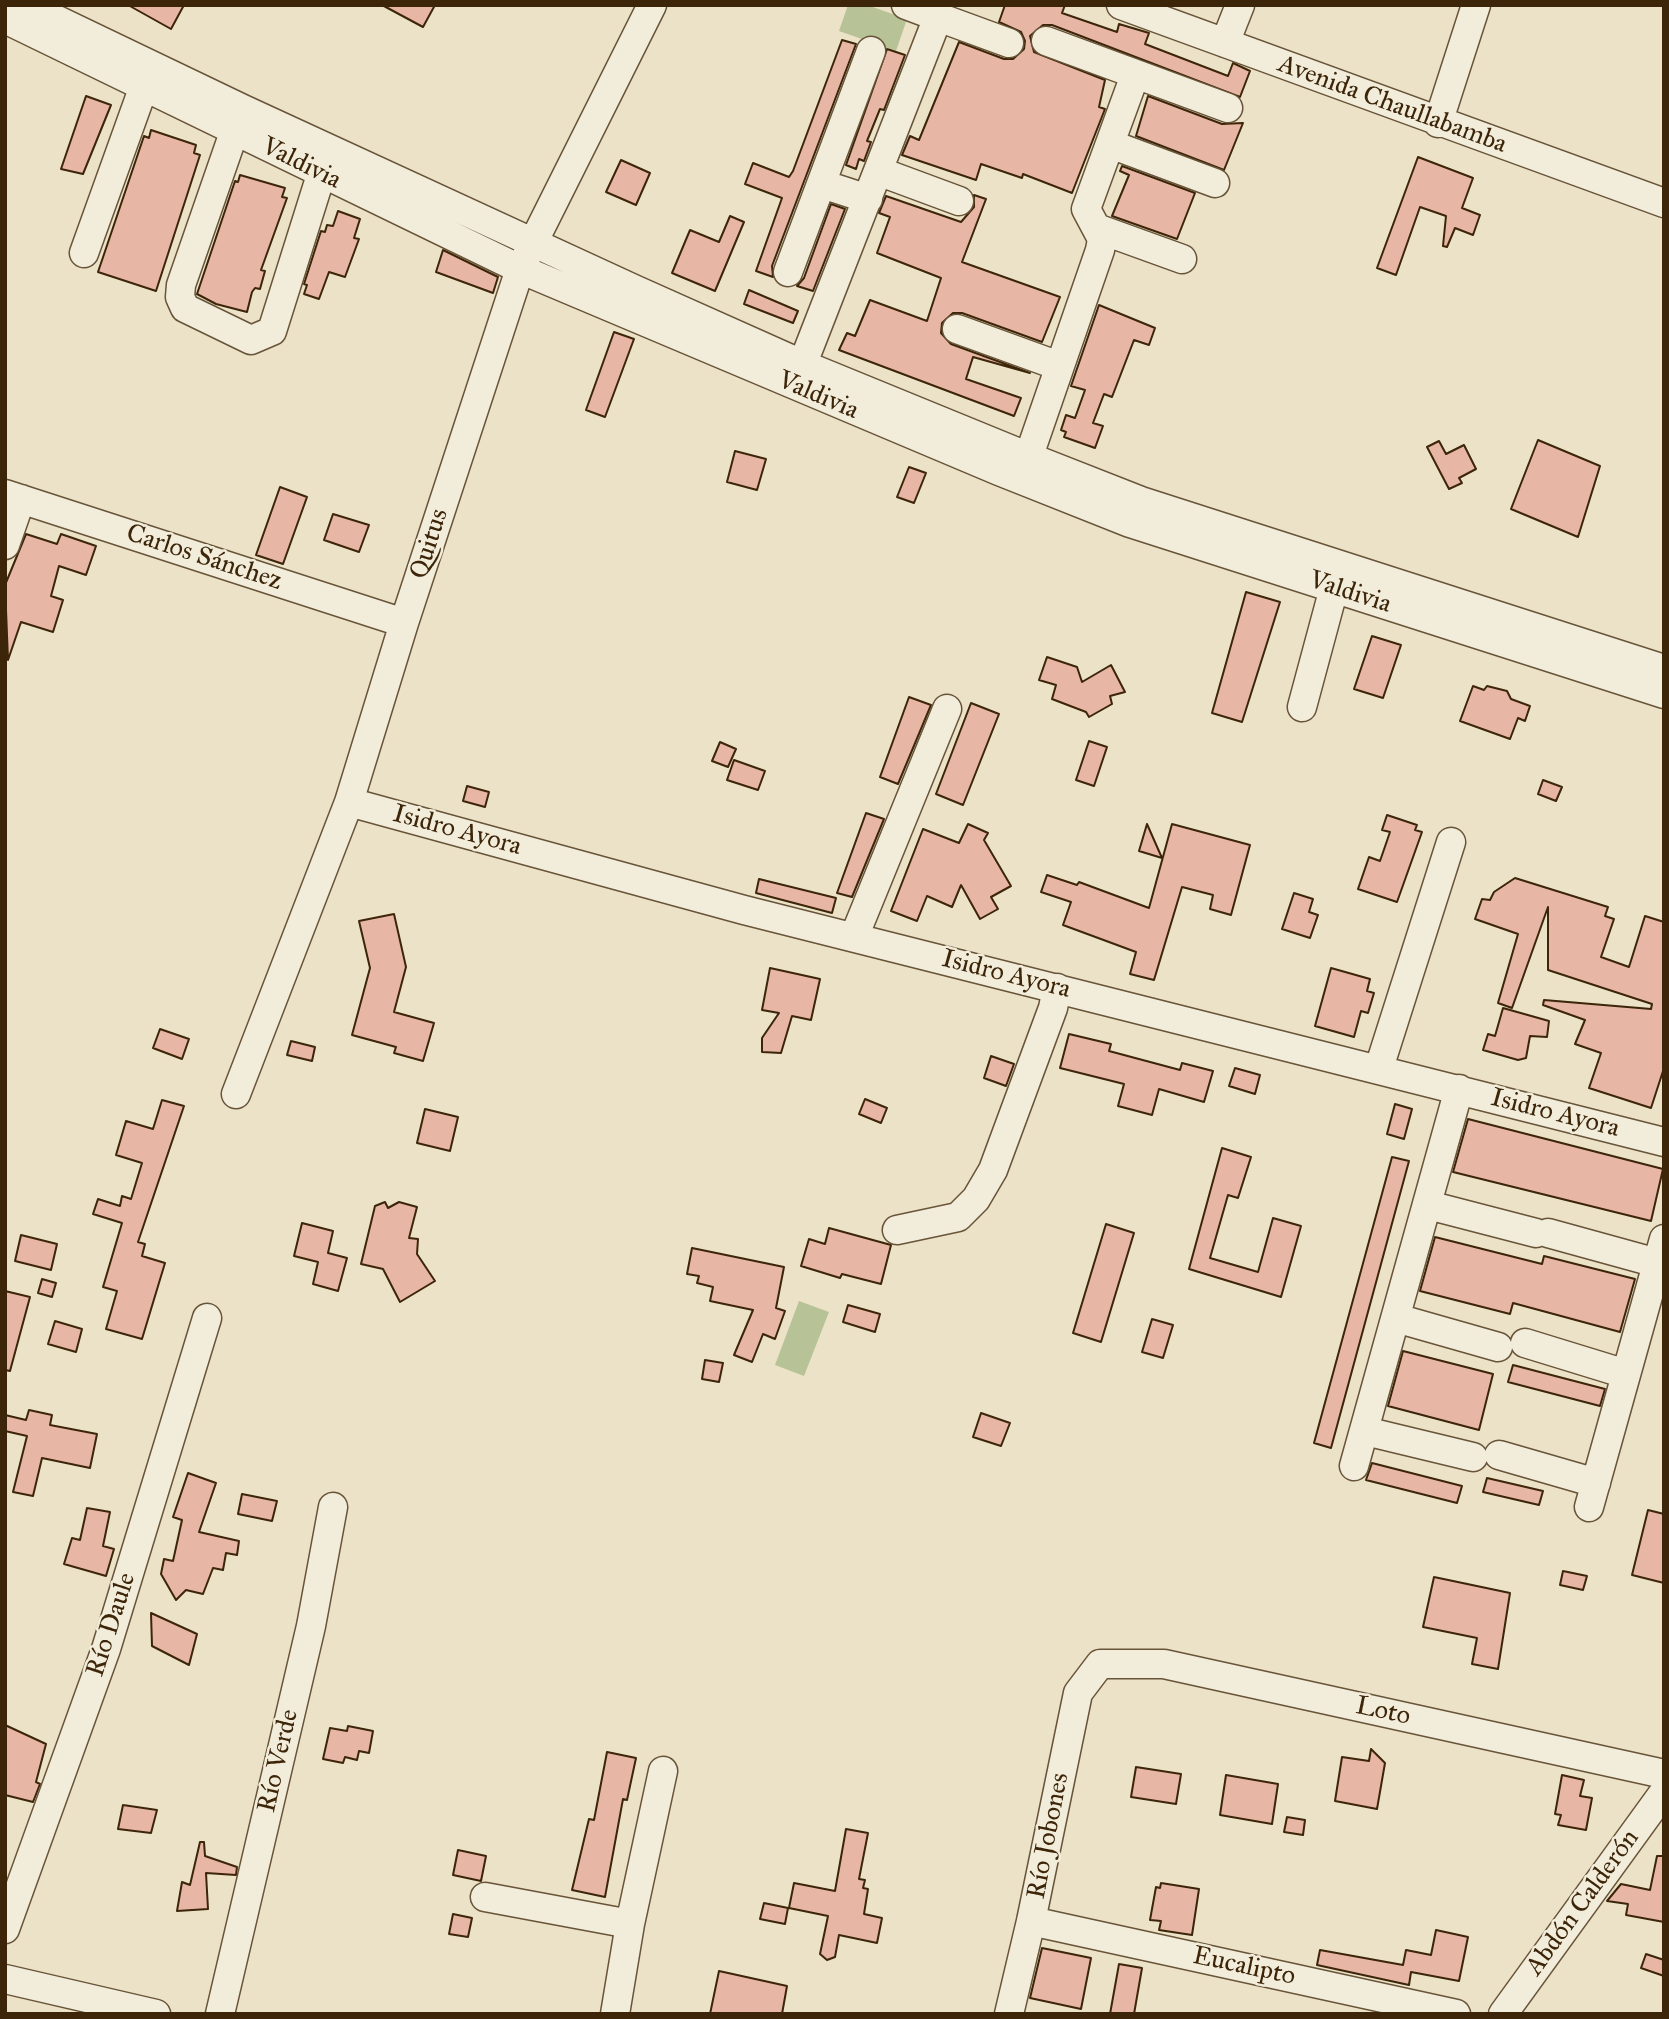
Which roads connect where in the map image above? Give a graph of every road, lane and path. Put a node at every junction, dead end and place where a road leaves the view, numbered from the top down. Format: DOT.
graph roads {
  1 [pos="26,5"];
  2 [pos="652,5"];
  3 [pos="906,5"];
  4 [pos="1121,5"];
  5 [pos="1240,5"];
  6 [pos="1476,5"];
  7 [pos="938,17"];
  8 [pos="5,19"];
  9 [pos="1046,41"];
  10 [pos="1009,43"];
  11 [pos="1225,43"];
  12 [pos="871,51"];
  13 [pos="1135,75"];
  14 [pos="149,77"];
  15 [pos="1228,108"];
  16 [pos="238,120"];
  17 [pos="1438,123"];
  18 [pos="1110,144"];
  19 [pos="878,171"];
  20 [pos="321,175"];
  21 [pos="1215,183"];
  22 [pos="822,184"];
  23 [pos="867,199"];
  24 [pos="959,201"];
  25 [pos="1664,202"];
  26 [pos="1099,229"];
  27 [pos="532,241"];
  28 [pos="84,253"];
  29 [pos="1182,259"];
  30 [pos="520,269"];
  31 [pos="788,272"];
  32 [pos="631,301"];
  33 [pos="957,330"];
  34 [pos="1059,366"];
  35 [pos="799,375"];
  36 [pos="1025,468"];
  37 [pos="13,496"];
  38 [pos="7,531"];
  39 [pos="1334,588"];
  40 [pos="1444,611"];
  41 [pos="404,623"];
  42 [pos="1664,669"];
  43 [pos="1664,694"];
  44 [pos="1302,707"];
  45 [pos="947,709"];
  46 [pos="349,802"];
  47 [pos="1451,842"];
  48 [pos="854,937"];
  49 [pos="1057,988"];
  50 [pos="1379,1068"];
  51 [pos="1459,1089"];
  52 [pos="236,1094"];
  53 [pos="1664,1142"];
  54 [pos="1428,1205"];
  55 [pos="897,1230"];
  56 [pos="1660,1251"];
  57 [pos="207,1318"];
  58 [pos="1396,1318"];
  59 [pos="1626,1374"];
  60 [pos="1364,1432"];
  61 [pos="1354,1466"];
  62 [pos="333,1507"];
  63 [pos="1100,1664"];
  64 [pos="663,1771"];
  65 [pos="1664,1773"];
  66 [pos="1664,1792"];
  67 [pos="485,1897"];
  68 [pos="1031,1921"];
  69 [pos="630,1924"];
  70 [pos="5,1929"];
  71 [pos="5,1979"];
  72 [pos="156,2014"];
  73 [pos="220,2014"];
  74 [pos="615,2014"];
  75 [pos="1009,2014"];
  76 [pos="1456,2014"];
  77 [pos="1503,2014"];
  1 -- 14 [label="street, Valdivia"];
  2 -- 27 [label="street, Quitus"];
  3 -- 7 [label="street"];
  4 -- 11 [label="street, Avenida Chaullabamba"];
  5 -- 11 [label="street"];
  6 -- 17 [label="street"];
  7 -- 10 [label="street"];
  7 -- 19 [label="street"];
  8 -- 14 [label="street, Valdivia"];
  9 -- 13 [label="street"];
  11 -- 17 [label="street, Avenida Chaullabamba"];
  12 -- 22 [label="street"];
  13 -- 15 [label="street"];
  13 -- 18 [label="street"];
  14 -- 16 [label="street, Valdivia"];
  14 -- 28 [label="street"];
  16 -- 20 [label="street, Valdivia"];
  16 -- 20 [label="street"];
  16 -- 27 [label="street, Valdivia"];
  17 -- 25 [label="street, Avenida Chaullabamba"];
  18 -- 21 [label="street"];
  18 -- 26 [label="street"];
  19 -- 23 [label="street"];
  19 -- 24 [label="street"];
  20 -- 30 [label="street, Valdivia"];
  22 -- 23 [label="street"];
  22 -- 31 [label="street"];
  23 -- 35 [label="street"];
  26 -- 29 [label="street"];
  26 -- 34 [label="street"];
  27 -- 30 [label="street, Quitus"];
  27 -- 32 [label="street, Valdivia"];
  30 -- 32 [label="street, Valdivia"];
  30 -- 41 [label="street, Quitus"];
  32 -- 35 [label="street, Valdivia"];
  33 -- 34 [label="street"];
  34 -- 36 [label="street"];
  35 -- 36 [label="street, Valdivia"];
  36 -- 39 [label="street, Valdivia"];
  36 -- 40 [label="street, Valdivia"];
  37 -- 38 [label="street"];
  37 -- 41 [label="street, Carlos Sánchez"];
  39 -- 40 [label="street, Valdivia"];
  39 -- 44 [label="street"];
  40 -- 42 [label="street, Valdivia"];
  40 -- 43 [label="street, Valdivia"];
  41 -- 46 [label="street, Quitus"];
  45 -- 48 [label="street"];
  46 -- 48 [label="street, Isidro Ayora"];
  46 -- 52 [label="street, Quitus"];
  47 -- 50 [label="street"];
  48 -- 49 [label="street, Isidro Ayora"];
  49 -- 50 [label="street, Isidro Ayora"];
  49 -- 55 [label="street"];
  50 -- 51 [label="street, Isidro Ayora"];
  51 -- 53 [label="street, Isidro Ayora"];
  51 -- 54 [label="street"];
  54 -- 56 [label="street"];
  54 -- 58 [label="street"];
  56 -- 59 [label="street"];
  57 -- 70 [label="street, Río Daule"];
  58 -- 59 [label="street"];
  58 -- 60 [label="street"];
  59 -- 60 [label="street"];
  60 -- 61 [label="street"];
  62 -- 73 [label="street, Río Verde"];
  63 -- 65 [label="street, Loto"];
  63 -- 68 [label="street, Río Jobones"];
  64 -- 69 [label="street"];
  66 -- 77 [label="street, Abdón Calderón"];
  67 -- 69 [label="street"];
  68 -- 75 [label="street, Río Jobones"];
  68 -- 76 [label="street, Eucalipto"];
  69 -- 74 [label="street"];
  71 -- 72 [label="street"];
}
